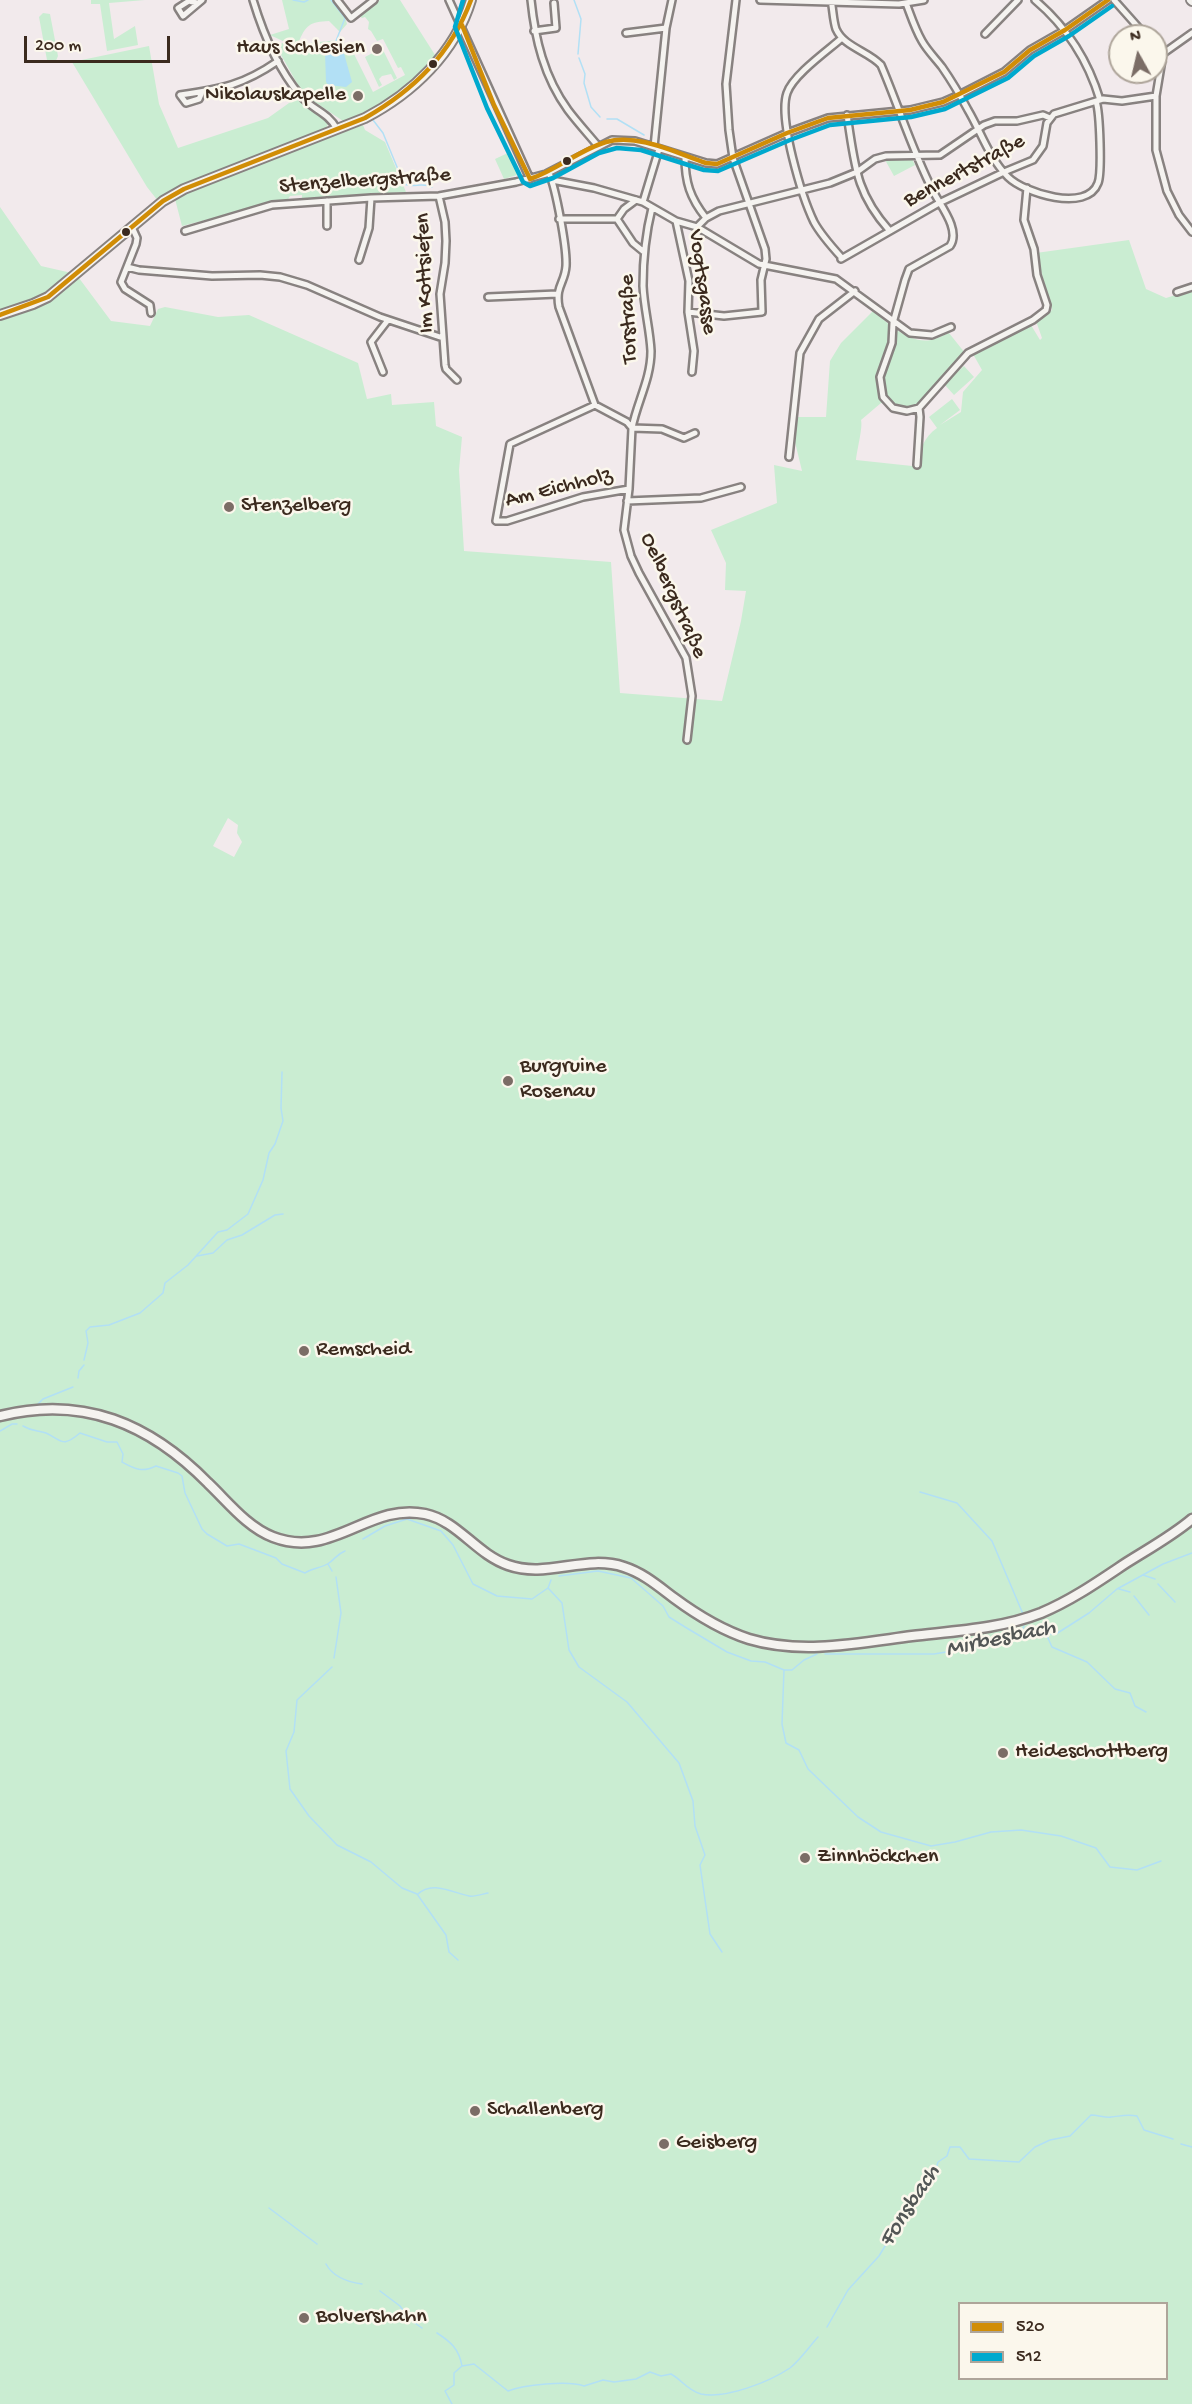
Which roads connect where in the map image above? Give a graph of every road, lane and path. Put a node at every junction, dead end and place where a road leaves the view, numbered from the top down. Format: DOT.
graph roads {
  1 [pos="253,0"];
  2 [pos="337,0"];
  3 [pos="374,0"];
  4 [pos="449,0"];
  5 [pos="471,0"];
  6 [pos="531,0"];
  7 [pos="672,0"];
  8 [pos="736,0"];
  9 [pos="760,0"];
  10 [pos="924,0"];
  11 [pos="1018,0"];
  12 [pos="1035,0"];
  13 [pos="1108,0"];
  14 [pos="1114,0"];
  15 [pos="831,1"];
  16 [pos="554,3"];
  17 [pos="906,3"];
  18 [pos="1135,24"];
  19 [pos="462,25"];
  20 [pos="666,28"];
  21 [pos="534,30"];
  22 [pos="1065,30"];
  23 [pos="626,33"];
  24 [pos="1192,33"];
  25 [pos="985,34"];
  26 [pos="842,38"];
  27 [pos="1168,50"];
  28 [pos="278,61"];
  29 [pos="1157,84"];
  30 [pos="202,92"];
  31 [pos="959,95"];
  32 [pos="1156,96"];
  33 [pos="1098,100"];
  34 [pos="900,111"];
  35 [pos="847,115"];
  36 [pos="1050,118"];
  37 [pos="977,128"];
  38 [pos="337,129"];
  39 [pos="787,133"];
  40 [pos="598,146"];
  41 [pos="657,148"];
  42 [pos="685,157"];
  43 [pos="915,157"];
  44 [pos="734,158"];
  45 [pos="857,172"];
  46 [pos="1004,172"];
  47 [pos="549,173"];
  48 [pos="530,179"];
  49 [pos="552,180"];
  50 [pos="1027,188"];
  51 [pos="803,191"];
  52 [pos="439,196"];
  53 [pos="371,198"];
  54 [pos="327,201"];
  55 [pos="639,201"];
  56 [pos="750,203"];
  57 [pos="939,204"];
  58 [pos="652,208"];
  59 [pos="706,218"];
  60 [pos="559,219"];
  61 [pos="617,219"];
  62 [pos="676,221"];
  63 [pos="327,226"];
  64 [pos="132,227"];
  65 [pos="697,227"];
  66 [pos="889,230"];
  67 [pos="184,231"];
  68 [pos="1192,232"];
  69 [pos="644,252"];
  70 [pos="358,260"];
  71 [pos="765,266"];
  72 [pos="127,267"];
  73 [pos="1192,287"];
  74 [pos="855,291"];
  75 [pos="1177,292"];
  76 [pos="557,294"];
  77 [pos="488,297"];
  78 [pos="688,312"];
  79 [pos="151,313"];
  80 [pos="0,315"];
  81 [pos="388,320"];
  82 [pos="893,323"];
  83 [pos="951,327"];
  84 [pos="443,338"];
  85 [pos="383,372"];
  86 [pos="692,372"];
  87 [pos="457,380"];
  88 [pos="595,405"];
  89 [pos="919,408"];
  90 [pos="632,428"];
  91 [pos="695,434"];
  92 [pos="789,457"];
  93 [pos="917,465"];
  94 [pos="741,487"];
  95 [pos="629,489"];
  96 [pos="627,501"];
  97 [pos="687,740"];
  98 [pos="0,1416"];
  99 [pos="1192,1519"];
  1 -- 28 [label="street"];
  2 -- 3 [label="street"];
  4 -- 19 [label="street"];
  5 -- 19 [label="main road"];
  6 -- 21 [label="street"];
  7 -- 20 [label="street"];
  8 -- 44 [label="street"];
  9 -- 15 [label="street"];
  10 -- 17 [label="street"];
  11 -- 25 [label="street"];
  12 -- 22 [label="street"];
  13 -- 22 [label="street, Stenzelbergstraße"];
  14 -- 18 [label="street"];
  15 -- 17 [label="street"];
  15 -- 26 [label="street"];
  16 -- 21 [label="street"];
  17 -- 31 [label="street"];
  19 -- 38 [label="main road"];
  19 -- 48 [label="street"];
  20 -- 23 [label="street"];
  20 -- 41 [label="street"];
  21 -- 40 [label="street"];
  22 -- 31 [label="street, Stenzelbergstraße"];
  22 -- 33 [label="street"];
  24 -- 27 [label="street"];
  26 -- 34 [label="street"];
  26 -- 39 [label="street"];
  28 -- 30 [label="street"];
  28 -- 38 [label="street"];
  29 -- 32 [label="street"];
  31 -- 34 [label="street, Stenzelbergstraße"];
  31 -- 37 [label="street"];
  32 -- 33 [label="street, Bennertstraße"];
  32 -- 68 [label="street"];
  33 -- 36 [label="street, Bennertstraße"];
  33 -- 50 [label="street"];
  34 -- 35 [label="street, Stenzelbergstraße"];
  34 -- 43 [label="street"];
  35 -- 39 [label="street, Stenzelbergstraße"];
  35 -- 45 [label="street"];
  36 -- 37 [label="street"];
  36 -- 46 [label="street, Bennertstraße"];
  37 -- 43 [label="street"];
  37 -- 46 [label="street"];
  38 -- 64 [label="main road"];
  39 -- 44 [label="street, Stenzelbergstraße"];
  39 -- 51 [label="street"];
  40 -- 41 [label="street, Stenzelbergstraße"];
  40 -- 47 [label="street, Stenzelbergstraße"];
  41 -- 42 [label="street, Stenzelbergstraße"];
  41 -- 55 [label="street"];
  42 -- 44 [label="street, Stenzelbergstraße"];
  42 -- 59 [label="street"];
  43 -- 45 [label="street"];
  43 -- 57 [label="street"];
  44 -- 56 [label="street"];
  45 -- 51 [label="street"];
  45 -- 66 [label="street"];
  46 -- 50 [label="street"];
  46 -- 57 [label="street, Bennertstraße"];
  47 -- 48 [label="street, Stenzelbergstraße"];
  47 -- 49 [label="street"];
  48 -- 52 [label="street, Stenzelbergstraße"];
  49 -- 55 [label="street, Vogtsgasse"];
  49 -- 60 [label="street"];
  50 -- 89 [label="street"];
  51 -- 56 [label="street"];
  51 -- 66 [label="street, Bennertstraße"];
  52 -- 53 [label="street, Stenzelbergstraße"];
  52 -- 84 [label="street, Im Kottsiefen"];
  53 -- 54 [label="street, Stenzelbergstraße"];
  53 -- 70 [label="street"];
  54 -- 63 [label="street"];
  54 -- 67 [label="street, Stenzelbergstraße"];
  55 -- 58 [label="street, Vogtsgasse"];
  55 -- 61 [label="street"];
  56 -- 59 [label="street"];
  56 -- 71 [label="street"];
  57 -- 66 [label="street, Bennertstraße"];
  57 -- 82 [label="street"];
  58 -- 62 [label="street, Vogtsgasse"];
  58 -- 69 [label="street, Torstraße"];
  59 -- 65 [label="street"];
  60 -- 61 [label="street"];
  60 -- 76 [label="street"];
  61 -- 69 [label="street"];
  62 -- 65 [label="street"];
  62 -- 78 [label="street, Vogtsgasse"];
  64 -- 72 [label="street"];
  64 -- 80 [label="main road"];
  65 -- 71 [label="street"];
  69 -- 90 [label="street, Torstraße"];
  71 -- 74 [label="street"];
  71 -- 78 [label="street"];
  72 -- 79 [label="street"];
  72 -- 81 [label="street"];
  73 -- 75 [label="street"];
  74 -- 82 [label="street"];
  74 -- 92 [label="street"];
  76 -- 77 [label="street"];
  76 -- 88 [label="street"];
  78 -- 86 [label="street, Vogtsgasse"];
  81 -- 84 [label="street"];
  81 -- 85 [label="street"];
  82 -- 83 [label="street"];
  82 -- 89 [label="street"];
  84 -- 87 [label="street, Im Kottsiefen"];
  88 -- 90 [label="street"];
  88 -- 95 [label="street, Am Eichholz"];
  89 -- 93 [label="street"];
  90 -- 91 [label="street"];
  90 -- 95 [label="street, Oelbergstraße"];
  94 -- 96 [label="street"];
  95 -- 96 [label="street, Oelbergstraße"];
  96 -- 97 [label="street, Oelbergstraße"];
  98 -- 99 [label="main road"];
}
